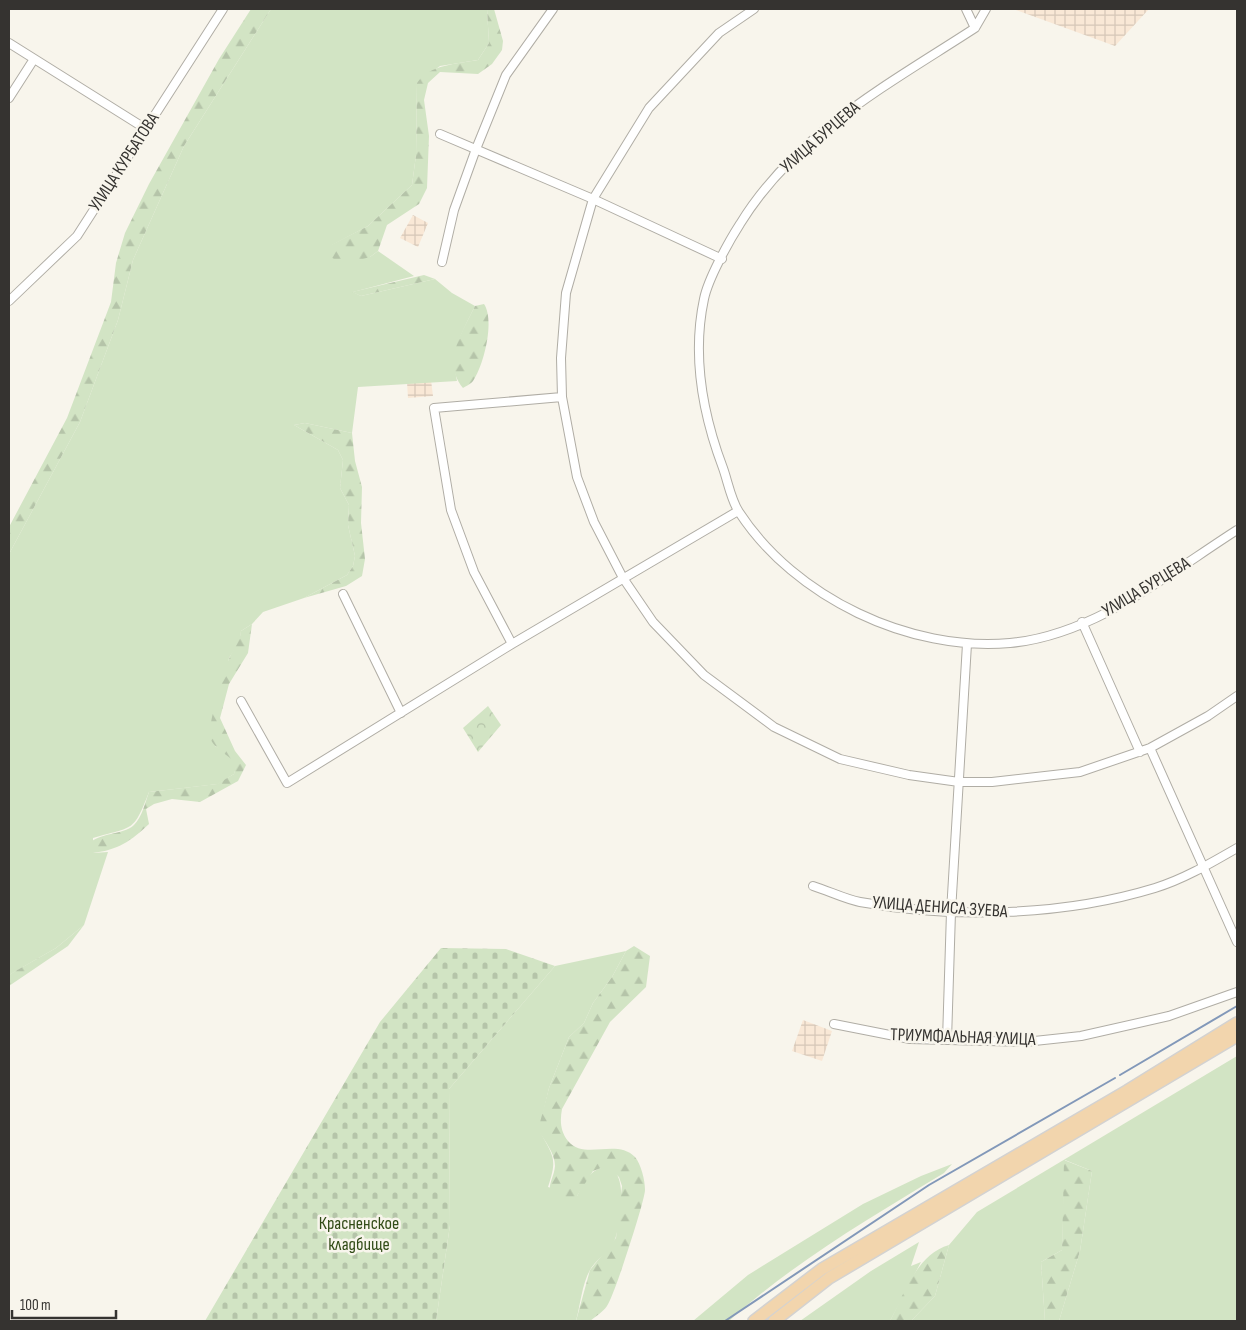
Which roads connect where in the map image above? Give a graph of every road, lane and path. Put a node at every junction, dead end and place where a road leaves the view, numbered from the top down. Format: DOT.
graph roads {
  1 [pos="212,9"];
  2 [pos="553,9"];
  3 [pos="754,9"];
  4 [pos="966,9"];
  5 [pos="986,9"];
  6 [pos="221,11"];
  7 [pos="975,28"];
  8 [pos="9,43"];
  9 [pos="34,59"];
  10 [pos="9,98"];
  11 [pos="146,129"];
  12 [pos="440,134"];
  13 [pos="476,148"];
  14 [pos="593,199"];
  15 [pos="722,259"];
  16 [pos="442,262"];
  17 [pos="9,301"];
  18 [pos="562,397"];
  19 [pos="738,511"];
  20 [pos="1237,530"];
  21 [pos="623,578"];
  22 [pos="343,594"];
  23 [pos="1082,622"];
  24 [pos="512,644"];
  25 [pos="967,644"];
  26 [pos="1237,696"];
  27 [pos="240,701"];
  28 [pos="400,713"];
  29 [pos="1150,748"];
  30 [pos="1140,752"];
  31 [pos="959,782"];
  32 [pos="1237,848"];
  33 [pos="1205,867"];
  34 [pos="813,886"];
  35 [pos="951,912"];
  36 [pos="1237,942"];
  37 [pos="1237,992"];
  38 [pos="1237,1023"];
  39 [pos="834,1024"];
  40 [pos="1237,1036"];
  41 [pos="947,1040"];
  42 [pos="754,1321"];
  43 [pos="774,1321"];
  1 -- 6 [label="street"];
  2 -- 13 [label="street"];
  3 -- 14 [label="street"];
  4 -- 7 [label="street"];
  5 -- 7 [label="street, УЛИЦА БУРЦЕВА"];
  6 -- 11 [label="street, УЛИЦА КУРБАТОВА"];
  7 -- 15 [label="street, УЛИЦА БУРЦЕВА"];
  8 -- 9 [label="street"];
  9 -- 10 [label="street"];
  9 -- 11 [label="street"];
  11 -- 17 [label="street, УЛИЦА КУРБАТОВА"];
  12 -- 13 [label="street"];
  13 -- 14 [label="street"];
  13 -- 16 [label="street"];
  14 -- 15 [label="street"];
  14 -- 18 [label="street"];
  15 -- 19 [label="street, УЛИЦА БУРЦЕВА"];
  18 -- 21 [label="street"];
  18 -- 24 [label="street"];
  19 -- 21 [label="street"];
  19 -- 25 [label="street, УЛИЦА БУРЦЕВА"];
  20 -- 23 [label="street, УЛИЦА БУРЦЕВА"];
  21 -- 24 [label="street"];
  21 -- 31 [label="street"];
  22 -- 28 [label="street"];
  23 -- 25 [label="street, УЛИЦА БУРЦЕВА"];
  23 -- 30 [label="street"];
  24 -- 28 [label="street"];
  25 -- 31 [label="street"];
  26 -- 29 [label="street"];
  27 -- 28 [label="street"];
  29 -- 30 [label="street"];
  29 -- 33 [label="street"];
  30 -- 31 [label="street"];
  31 -- 35 [label="street"];
  32 -- 33 [label="street, УЛИЦА ДЕНИСА ЗУЕВА"];
  33 -- 35 [label="street, УЛИЦА ДЕНИСА ЗУЕВА"];
  33 -- 36 [label="street"];
  34 -- 35 [label="street, УЛИЦА ДЕНИСА ЗУЕВА"];
  35 -- 41 [label="street"];
  37 -- 41 [label="street, ТРИУМФАЛЬНАЯ УЛИЦА"];
  38 -- 42 [label="main road"];
  39 -- 41 [label="street, ТРИУМФАЛЬНАЯ УЛИЦА"];
  40 -- 43 [label="main road"];
}
